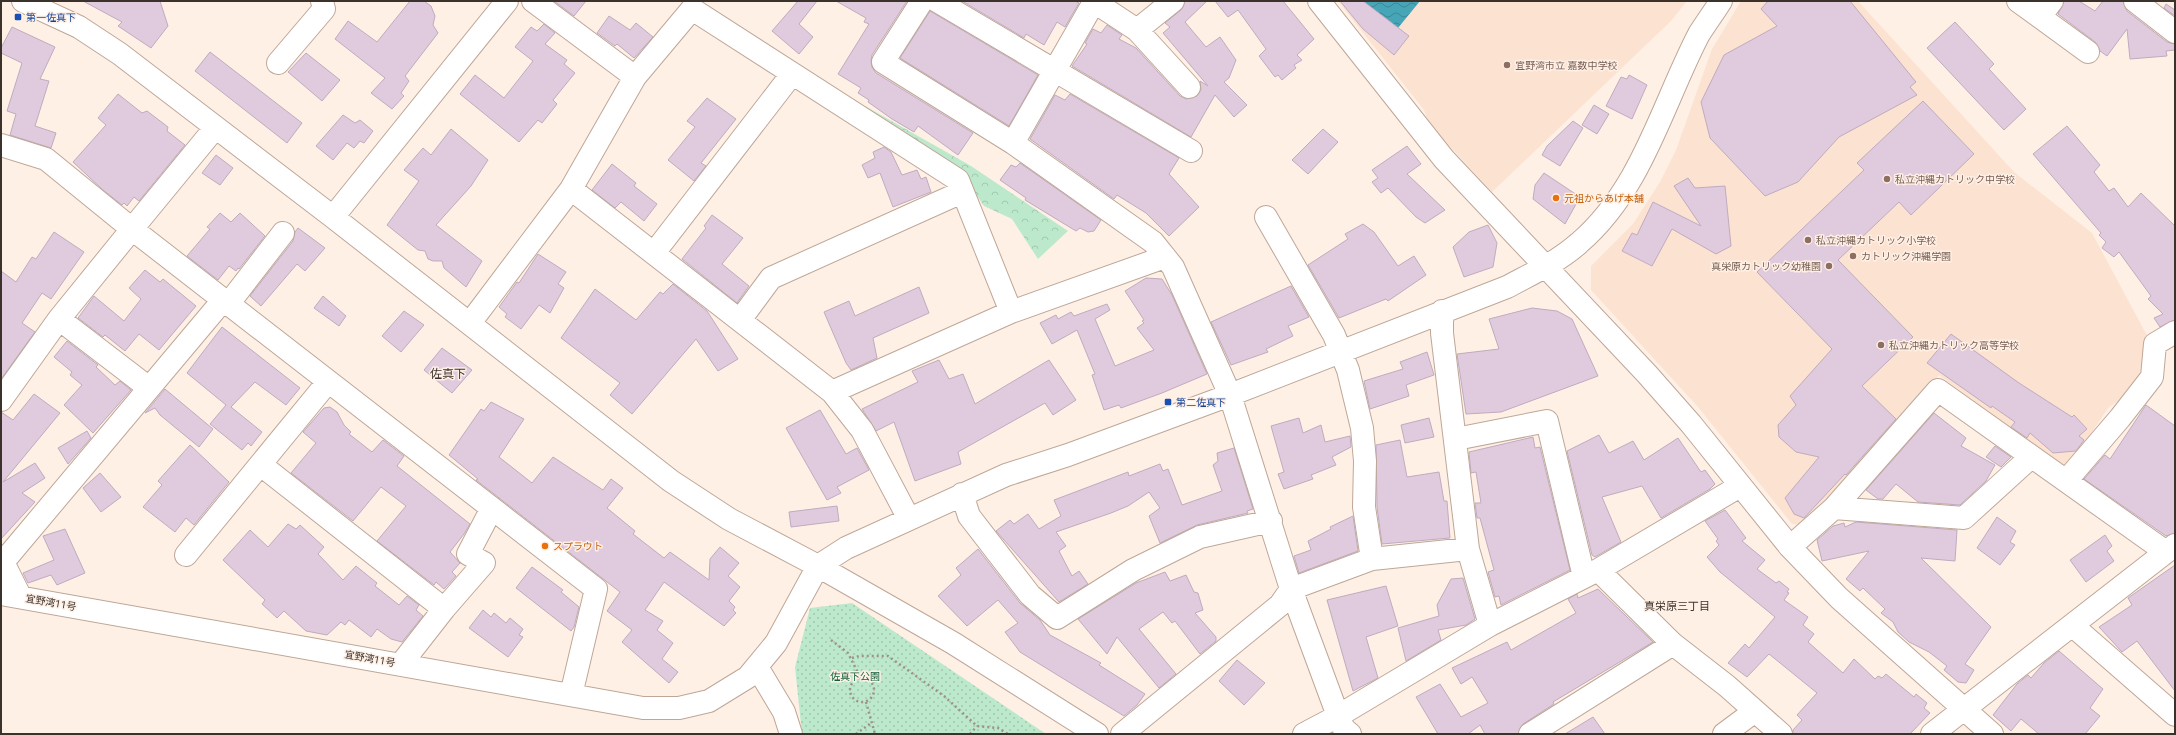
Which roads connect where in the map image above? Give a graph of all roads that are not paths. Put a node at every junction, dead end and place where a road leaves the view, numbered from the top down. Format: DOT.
graph roads {
  1 [pos="23,1"];
  2 [pos="322,1"];
  3 [pos="506,1"];
  4 [pos="533,1"];
  5 [pos="922,1"];
  6 [pos="937,1"];
  7 [pos="1094,1"];
  8 [pos="1173,1"];
  9 [pos="1319,1"];
  10 [pos="1721,1"];
  11 [pos="2018,1"];
  12 [pos="2135,1"];
  13 [pos="2046,9"];
  14 [pos="1137,30"];
  15 [pos="2175,32"];
  16 [pos="2088,52"];
  17 [pos="278,63"];
  18 [pos="1056,71"];
  19 [pos="792,74"];
  20 [pos="635,77"];
  21 [pos="1189,87"];
  22 [pos="215,128"];
  23 [pos="1013,143"];
  24 [pos="1,145"];
  25 [pos="1190,151"];
  26 [pos="571,189"];
  27 [pos="962,192"];
  28 [pos="333,217"];
  29 [pos="1266,217"];
  30 [pos="132,229"];
  31 [pos="283,233"];
  32 [pos="654,253"];
  33 [pos="1165,257"];
  34 [pos="1545,267"];
  35 [pos="226,301"];
  36 [pos="1442,311"];
  37 [pos="1012,312"];
  38 [pos="59,319"];
  39 [pos="740,320"];
  40 [pos="470,323"];
  41 [pos="2175,332"];
  42 [pos="1341,352"];
  43 [pos="327,383"];
  44 [pos="149,388"];
  45 [pos="4,392"];
  46 [pos="832,392"];
  47 [pos="1230,395"];
  48 [pos="1456,438"];
  49 [pos="2031,457"];
  50 [pos="261,465"];
  51 [pos="2066,481"];
  52 [pos="1740,486"];
  53 [pos="962,494"];
  54 [pos="492,508"];
  55 [pos="1834,508"];
  56 [pos="909,519"];
  57 [pos="1271,521"];
  58 [pos="1790,546"];
  59 [pos="2170,548"];
  60 [pos="1468,549"];
  61 [pos="186,555"];
  62 [pos="1372,559"];
  63 [pos="2,560"];
  64 [pos="818,566"];
  65 [pos="1591,573"];
  66 [pos="1291,589"];
  67 [pos="10,595"];
  68 [pos="444,609"];
  69 [pos="1490,625"];
  70 [pos="2073,626"];
  71 [pos="1673,644"];
  72 [pos="401,664"];
  73 [pos="757,667"];
  74 [pos="571,695"];
  75 [pos="2172,708"];
  76 [pos="1964,709"];
  77 [pos="1755,711"];
  78 [pos="1338,716"];
  79 [pos="791,734"];
  80 [pos="1096,734"];
  81 [pos="1122,734"];
  82 [pos="1304,734"];
  83 [pos="1350,734"];
  84 [pos="1530,734"];
  85 [pos="1724,734"];
  86 [pos="1781,734"];
  87 [pos="1932,734"];
  88 [pos="1992,734"];
  1 -- 22 [label="street"];
  2 -- 17 [label="street"];
  3 -- 28 [label="street"];
  4 -- 20 [label="street"];
  5 -- 23 [label="street"];
  6 -- 18 [label="street"];
  7 -- 14 [label="street"];
  7 -- 18 [label="street"];
  8 -- 14 [label="street"];
  9 -- 34 [label="street"];
  10 -- 34 [label="street"];
  11 -- 13 [label="street"];
  12 -- 15 [label="street"];
  13 -- 16 [label="street"];
  14 -- 21 [label="street"];
  18 -- 23 [label="street"];
  18 -- 25 [label="street"];
  19 -- 20 [label="street"];
  19 -- 27 [label="street"];
  19 -- 32 [label="street"];
  20 -- 26 [label="street"];
  22 -- 28 [label="street"];
  22 -- 30 [label="street"];
  23 -- 33 [label="street"];
  24 -- 30 [label="street"];
  26 -- 32 [label="street"];
  26 -- 40 [label="street"];
  27 -- 37 [label="street"];
  27 -- 39 [label="street"];
  28 -- 40 [label="street"];
  29 -- 42 [label="street"];
  30 -- 35 [label="street"];
  30 -- 38 [label="street"];
  31 -- 35 [label="street"];
  32 -- 39 [label="street"];
  33 -- 37 [label="street"];
  33 -- 47 [label="street"];
  34 -- 36 [label="street"];
  34 -- 52 [label="street"];
  35 -- 43 [label="street"];
  35 -- 44 [label="street"];
  36 -- 42 [label="street"];
  36 -- 48 [label="street"];
  37 -- 46 [label="street"];
  38 -- 44 [label="street"];
  38 -- 45 [label="street"];
  39 -- 46 [label="street"];
  40 -- 64 [label="street"];
  41 -- 51 [label="street"];
  42 -- 47 [label="street"];
  42 -- 62 [label="street"];
  43 -- 50 [label="street"];
  43 -- 54 [label="street"];
  44 -- 63 [label="street"];
  46 -- 56 [label="street"];
  47 -- 53 [label="street"];
  47 -- 57 [label="street"];
  48 -- 60 [label="street"];
  48 -- 65 [label="street"];
  49 -- 51 [label="street"];
  49 -- 55 [label="street"];
  49 -- 55 [label="street"];
  50 -- 61 [label="street"];
  50 -- 68 [label="street"];
  51 -- 59 [label="street"];
  52 -- 58 [label="street"];
  52 -- 65 [label="street"];
  53 -- 56 [label="street"];
  53 -- 57 [label="street"];
  54 -- 68 [label="street"];
  54 -- 74 [label="street"];
  55 -- 58 [label="street"];
  56 -- 64 [label="street"];
  57 -- 66 [label="street"];
  58 -- 76 [label="street"];
  59 -- 70 [label="street"];
  60 -- 62 [label="street"];
  60 -- 69 [label="street"];
  62 -- 66 [label="street"];
  63 -- 67 [label="street"];
  64 -- 73 [label="street, 宜野湾11号"];
  64 -- 80 [label="street"];
  65 -- 69 [label="street"];
  65 -- 71 [label="street"];
  66 -- 78 [label="street"];
  66 -- 81 [label="street"];
  67 -- 72 [label="street, 宜野湾11号"];
  68 -- 72 [label="street"];
  69 -- 78 [label="street"];
  70 -- 75 [label="street"];
  70 -- 76 [label="street"];
  71 -- 77 [label="street"];
  71 -- 84 [label="street"];
  72 -- 74 [label="street, 宜野湾11号"];
  73 -- 74 [label="street, 宜野湾11号"];
  73 -- 79 [label="street"];
  76 -- 87 [label="street"];
  76 -- 88 [label="street"];
  77 -- 85 [label="street"];
  77 -- 86 [label="street"];
  78 -- 82 [label="street"];
  78 -- 83 [label="street"];
}
